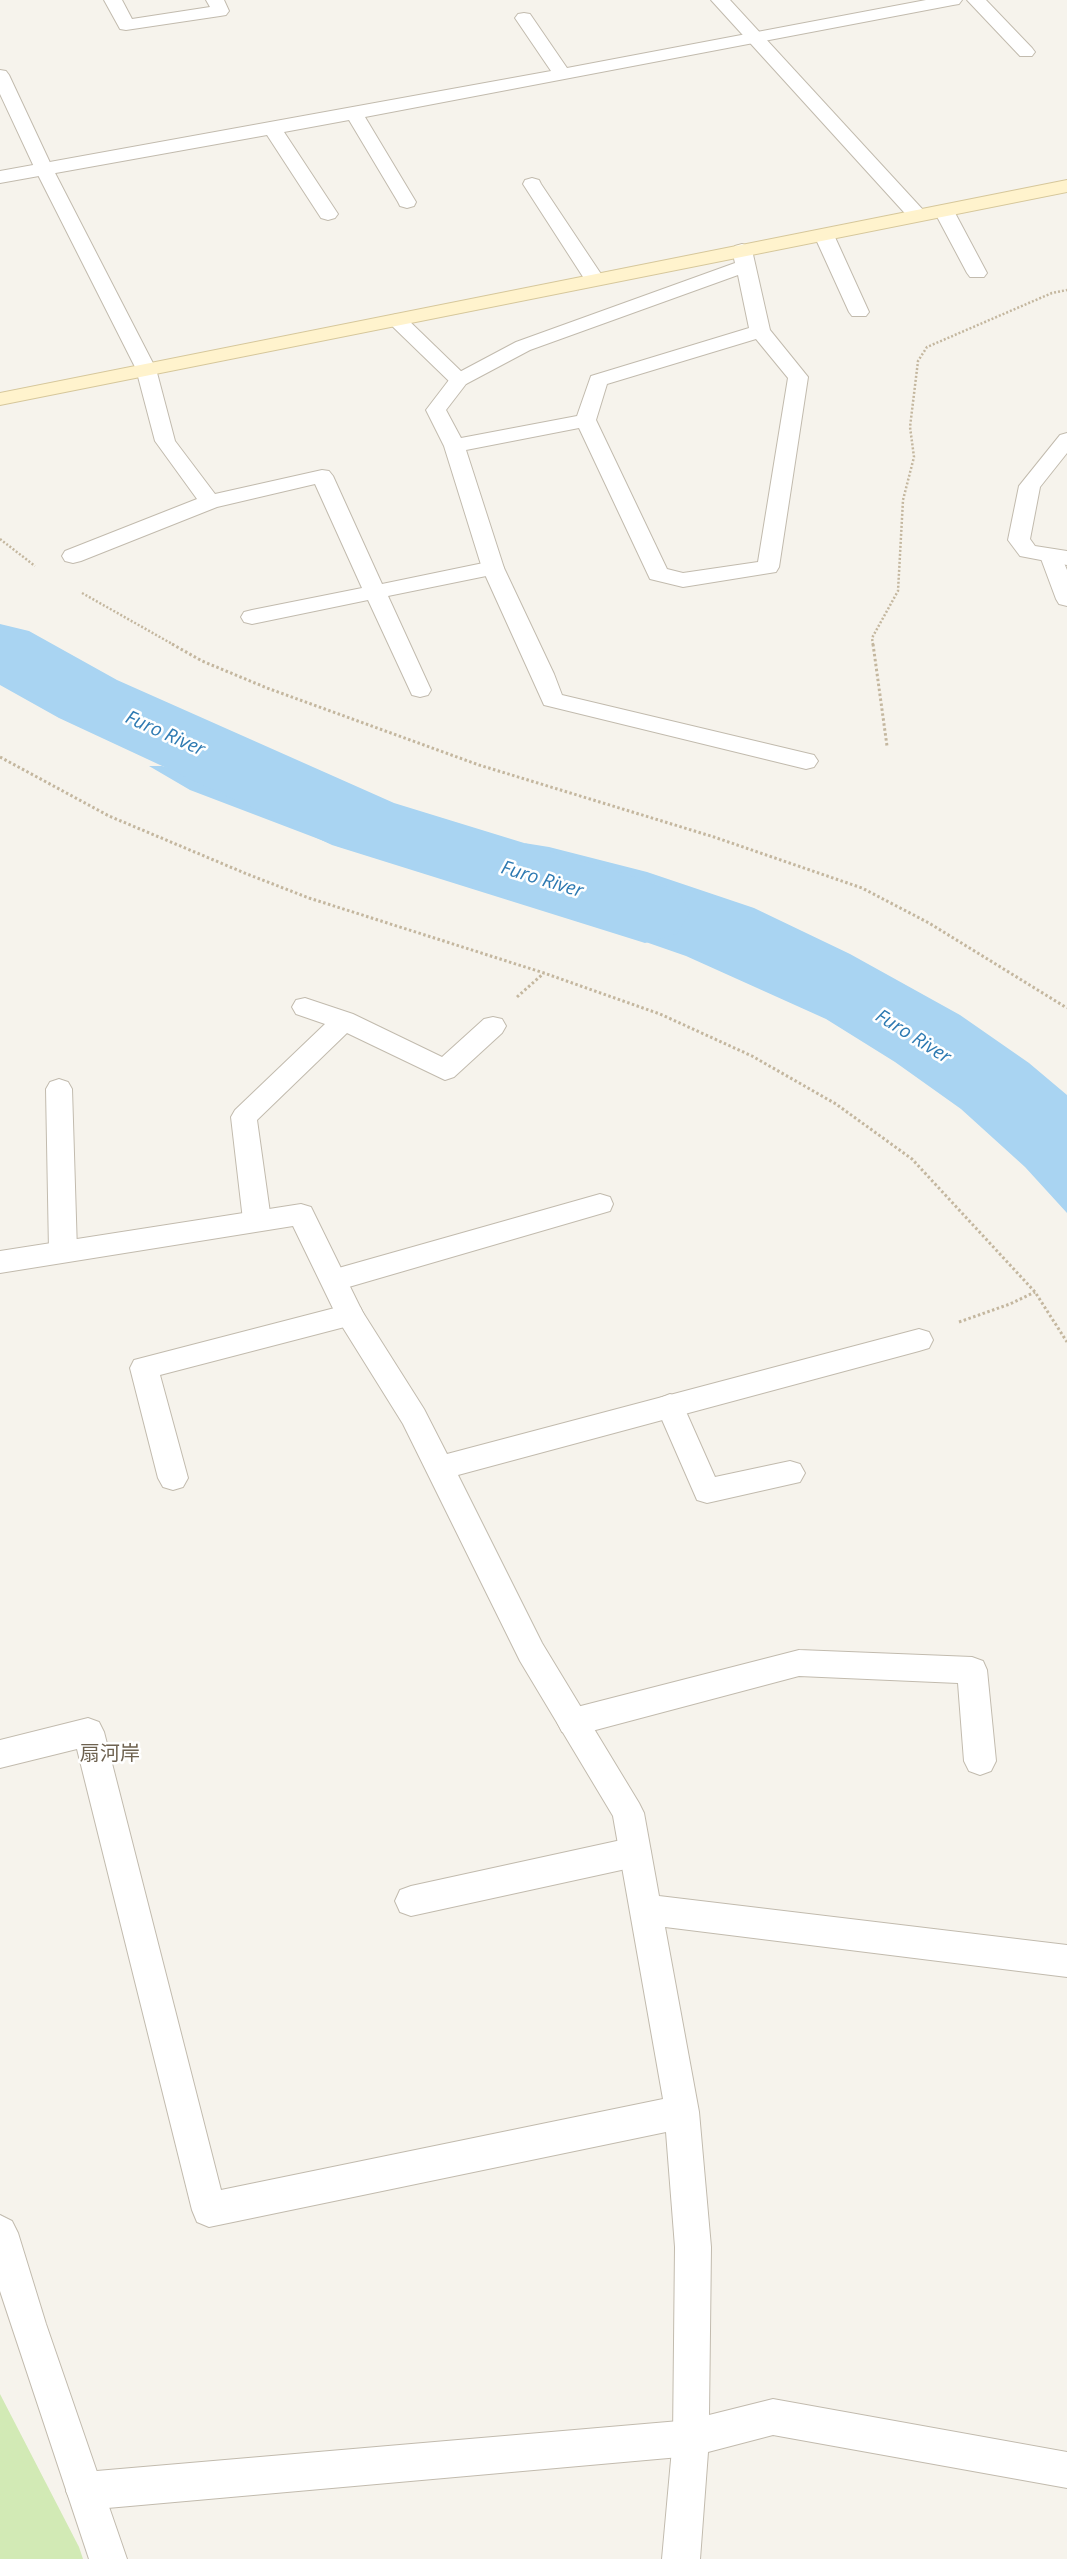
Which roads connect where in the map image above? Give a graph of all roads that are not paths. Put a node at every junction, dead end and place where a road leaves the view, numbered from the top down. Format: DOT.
graph roads {
  1 [pos="113,0"];
  2 [pos="214,0"];
  3 [pos="720,0"];
  4 [pos="953,0"];
  5 [pos="976,0"];
  6 [pos="524,18"];
  7 [pos="754,36"];
  8 [pos="1026,52"];
  9 [pos="561,73"];
  10 [pos="0,75"];
  11 [pos="354,114"];
  12 [pos="272,128"];
  13 [pos="44,169"];
  14 [pos="0,177"];
  15 [pos="532,184"];
  16 [pos="1067,186"];
  17 [pos="407,202"];
  18 [pos="944,211"];
  19 [pos="328,214"];
  20 [pos="918,216"];
  21 [pos="824,235"];
  22 [pos="744,258"];
  23 [pos="977,273"];
  24 [pos="595,280"];
  25 [pos="859,312"];
  26 [pos="397,320"];
  27 [pos="760,331"];
  28 [pos="146,370"];
  29 [pos="459,380"];
  30 [pos="0,399"];
  31 [pos="586,420"];
  32 [pos="1067,438"];
  33 [pos="454,446"];
  34 [pos="210,502"];
  35 [pos="73,556"];
  36 [pos="1059,557"];
  37 [pos="493,568"];
  38 [pos="374,591"];
  39 [pos="1067,599"];
  40 [pos="252,617"];
  41 [pos="420,690"];
  42 [pos="806,761"];
  43 [pos="304,1006"];
  44 [pos="344,1021"];
  45 [pos="493,1026"];
  46 [pos="59,1089"];
  47 [pos="600,1204"];
  48 [pos="257,1220"];
  49 [pos="62,1252"];
  50 [pos="0,1262"];
  51 [pos="335,1280"];
  52 [pos="350,1316"];
  53 [pos="919,1340"];
  54 [pos="670,1406"];
  55 [pos="440,1468"];
  56 [pos="790,1473"];
  57 [pos="173,1478"];
  58 [pos="573,1722"];
  59 [pos="0,1754"];
  60 [pos="980,1761"];
  61 [pos="635,1852"];
  62 [pos="411,1901"];
  63 [pos="646,1910"];
  64 [pos="1067,1962"];
  65 [pos="682,2112"];
  66 [pos="0,2233"];
  67 [pos="691,2438"];
  68 [pos="1067,2470"];
  69 [pos="85,2491"];
  70 [pos="108,2559"];
  71 [pos="681,2559"];
  1 -- 2 [label="street"];
  3 -- 7 [label="street"];
  4 -- 7 [label="street"];
  5 -- 8 [label="street"];
  6 -- 9 [label="street"];
  7 -- 9 [label="street"];
  7 -- 20 [label="street"];
  9 -- 11 [label="street"];
  10 -- 13 [label="street"];
  11 -- 12 [label="street"];
  11 -- 17 [label="street"];
  12 -- 13 [label="street"];
  12 -- 19 [label="street"];
  13 -- 14 [label="street"];
  13 -- 28 [label="street"];
  15 -- 24 [label="street"];
  16 -- 18 [label="street"];
  18 -- 20 [label="street"];
  18 -- 23 [label="street"];
  20 -- 21 [label="street"];
  21 -- 22 [label="street"];
  21 -- 25 [label="street"];
  22 -- 24 [label="street"];
  22 -- 27 [label="street"];
  22 -- 29 [label="street"];
  24 -- 26 [label="street"];
  26 -- 28 [label="street"];
  26 -- 29 [label="street"];
  27 -- 31 [label="street"];
  27 -- 31 [label="street"];
  28 -- 30 [label="street"];
  28 -- 34 [label="street"];
  29 -- 33 [label="street"];
  31 -- 33 [label="street"];
  32 -- 36 [label="street"];
  33 -- 37 [label="street"];
  34 -- 35 [label="street"];
  34 -- 38 [label="street"];
  36 -- 39 [label="street"];
  37 -- 38 [label="street"];
  37 -- 42 [label="street"];
  38 -- 40 [label="street"];
  38 -- 41 [label="street"];
  43 -- 44 [label="street"];
  44 -- 45 [label="street"];
  44 -- 48 [label="street"];
  46 -- 49 [label="street"];
  47 -- 51 [label="street"];
  48 -- 49 [label="street"];
  48 -- 51 [label="street"];
  49 -- 50 [label="street"];
  51 -- 52 [label="street"];
  52 -- 55 [label="street"];
  52 -- 57 [label="street"];
  53 -- 54 [label="street"];
  54 -- 55 [label="street"];
  54 -- 56 [label="street"];
  55 -- 58 [label="street"];
  58 -- 60 [label="street"];
  58 -- 61 [label="street"];
  59 -- 65 [label="street"];
  61 -- 62 [label="street"];
  61 -- 63 [label="street"];
  63 -- 64 [label="street"];
  63 -- 65 [label="street"];
  65 -- 67 [label="street"];
  66 -- 69 [label="street"];
  67 -- 68 [label="street"];
  67 -- 69 [label="street"];
  67 -- 71 [label="street"];
  69 -- 70 [label="street"];
}
